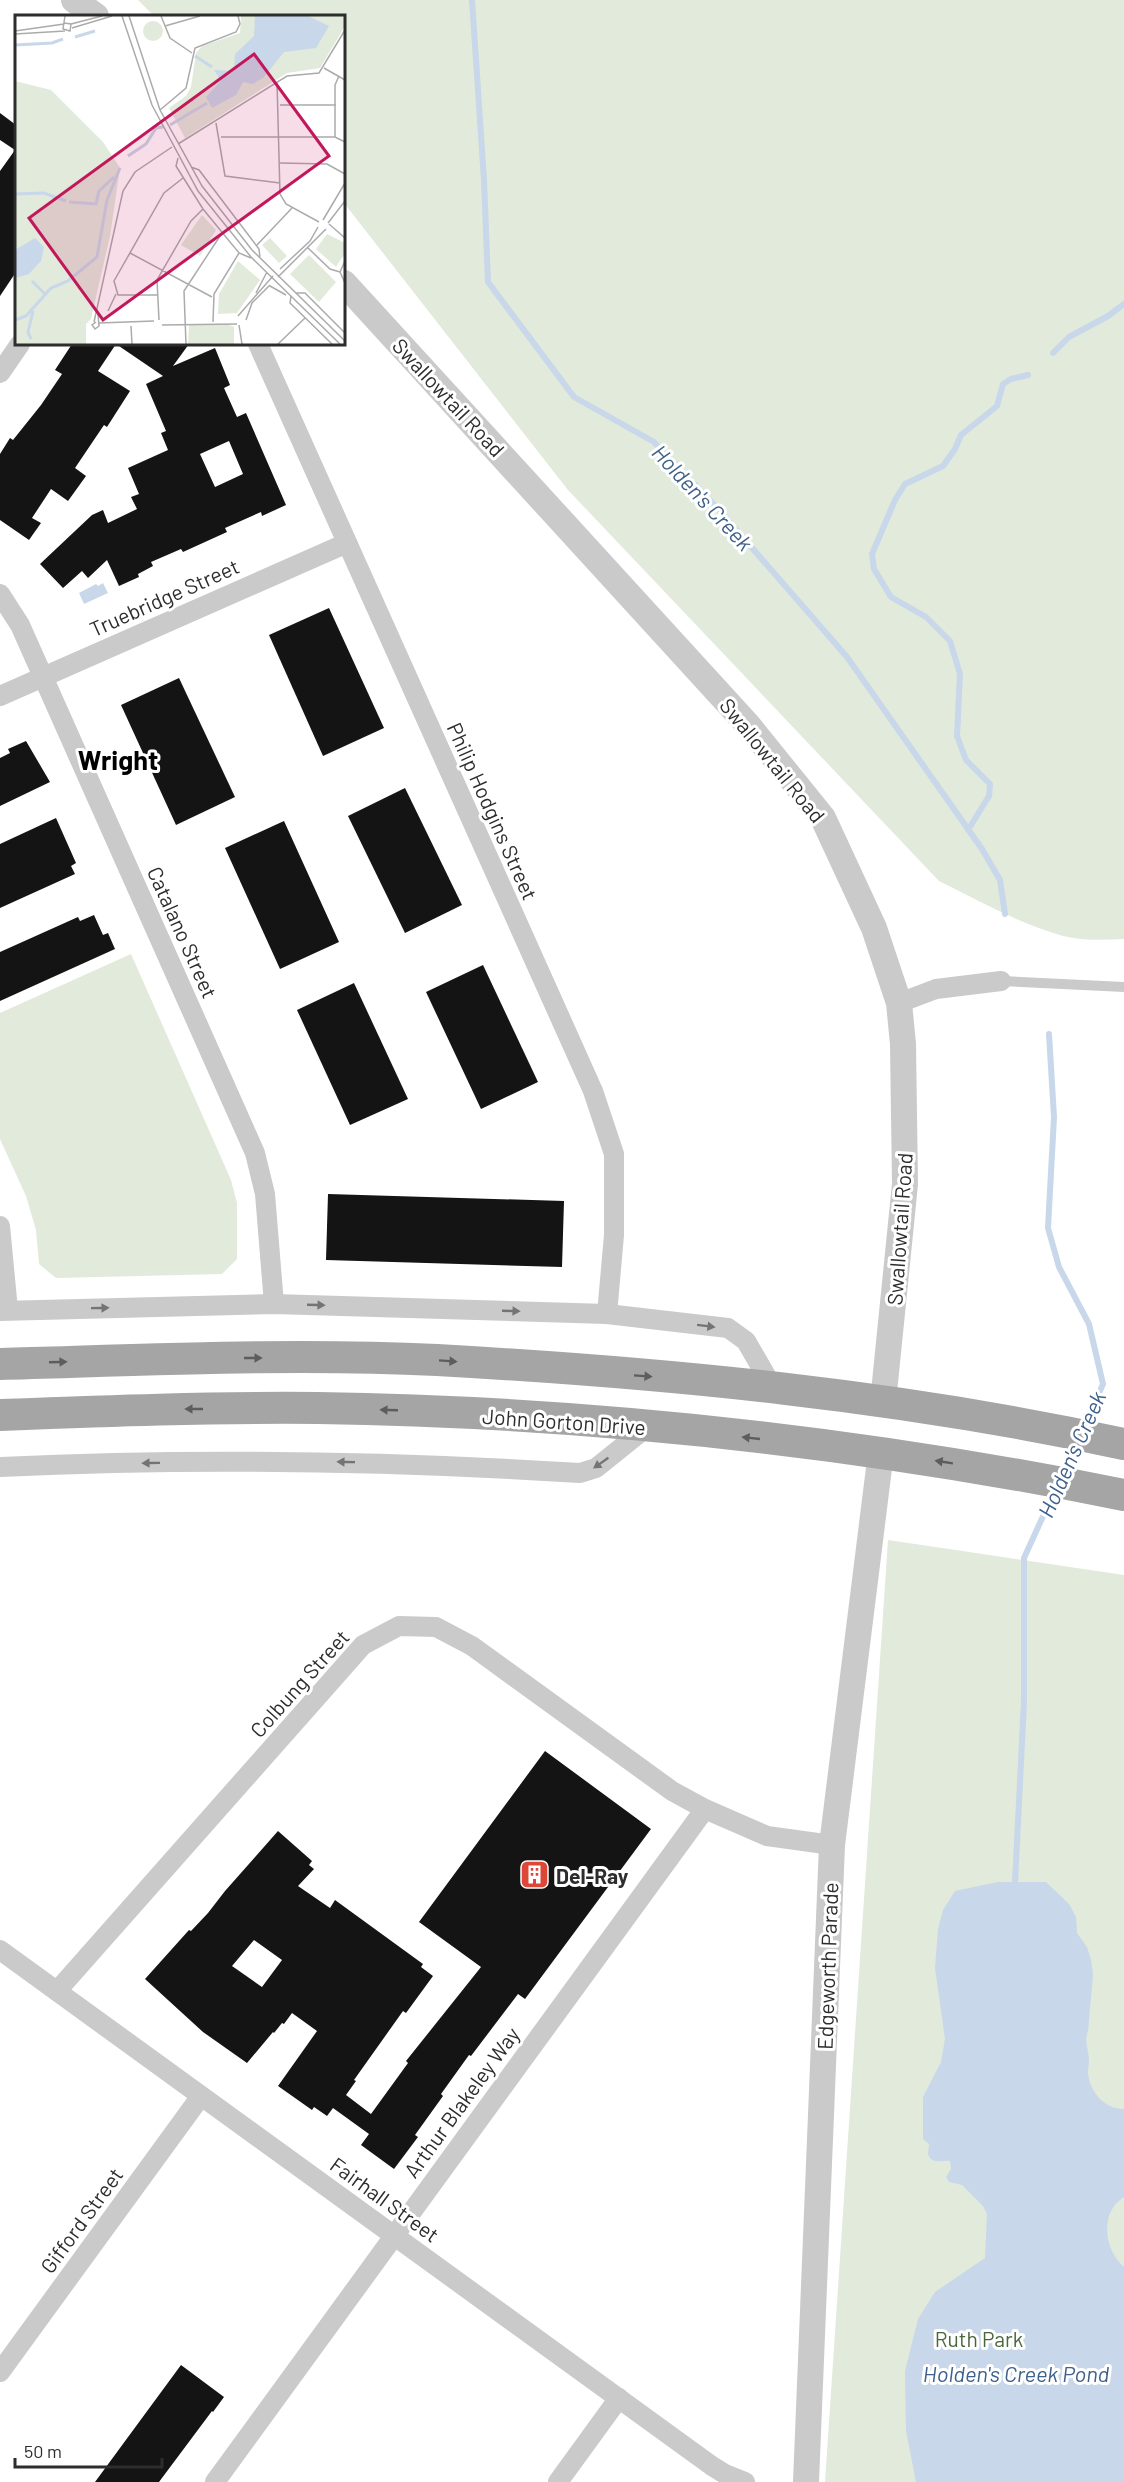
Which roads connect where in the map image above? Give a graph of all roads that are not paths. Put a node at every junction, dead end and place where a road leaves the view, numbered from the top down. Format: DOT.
graph roads {
  1 [pos="74,0"];
  2 [pos="86,0"];
  3 [pos="96,15"];
  4 [pos="96,15"];
  5 [pos="345,284"];
  6 [pos="19,345"];
  7 [pos="258,345"];
  8 [pos="0,373"];
  9 [pos="347,543"];
  10 [pos="0,594"];
  11 [pos="43,677"];
  12 [pos="0,696"];
  13 [pos="1001,981"];
  14 [pos="1124,987"];
  15 [pos="899,1003"];
  16 [pos="0,1226"];
  17 [pos="274,1304"];
  18 [pos="4,1310"];
  19 [pos="606,1314"];
  20 [pos="0,1364"];
  21 [pos="772,1386"];
  22 [pos="883,1402"];
  23 [pos="0,1416"];
  24 [pos="646,1427"];
  25 [pos="1124,1444"];
  26 [pos="881,1452"];
  27 [pos="0,1467"];
  28 [pos="1118,1494"];
  29 [pos="705,1809"];
  30 [pos="832,1845"];
  31 [pos="0,1950"];
  32 [pos="57,1991"];
  33 [pos="201,2096"];
  34 [pos="394,2235"];
  35 [pos="0,2372"];
  36 [pos="619,2398"];
  37 [pos="215,2482"];
  38 [pos="558,2482"];
  39 [pos="745,2482"];
  40 [pos="806,2482"];
  1 -- 3 [label="street"];
  2 -- 4 [label="street"];
  5 -- 15 [label="street, Swallowtail Road"];
  6 -- 8 [label="street"];
  7 -- 9 [label="street, Philip Hodgins Street"];
  9 -- 11 [label="street, Truebridge Street"];
  9 -- 19 [label="street, Philip Hodgins Street"];
  10 -- 11 [label="street, Catalano Street"];
  11 -- 12 [label="street, Truebridge Street"];
  11 -- 17 [label="street, Catalano Street"];
  13 -- 14 [label="lane"];
  13 -- 15 [label="street"];
  15 -- 22 [label="street, Swallowtail Road"];
  16 -- 18 [label="street"];
  18 -- 17 [label="street, one-way"];
  17 -- 19 [label="street, one-way"];
  19 -- 21 [label="street, one-way"];
  20 -- 21 [label="main road, one-way"];
  21 -- 22 [label="main road"];
  22 -- 25 [label="main road"];
  24 -- 23 [label="main road, John Gorton Drive, one-way"];
  26 -- 24 [label="main road, John Gorton Drive, one-way"];
  24 -- 27 [label="street, one-way"];
  28 -- 26 [label="main road, John Gorton Drive, one-way"];
  26 -- 30 [label="street, Edgeworth Parade"];
  29 -- 30 [label="street, Colbung Street"];
  29 -- 32 [label="street, Colbung Street"];
  29 -- 34 [label="street, Arthur Blakeley Way"];
  30 -- 40 [label="street, Edgeworth Parade"];
  31 -- 32 [label="street, Fairhall Street"];
  32 -- 33 [label="street, Fairhall Street"];
  33 -- 34 [label="street, Fairhall Street"];
  33 -- 35 [label="street, Gifford Street"];
  34 -- 36 [label="street, Fairhall Street"];
  34 -- 37 [label="street, Arthur Blakeley Way"];
  36 -- 38 [label="street"];
  36 -- 39 [label="street, Fairhall Street"];
}
